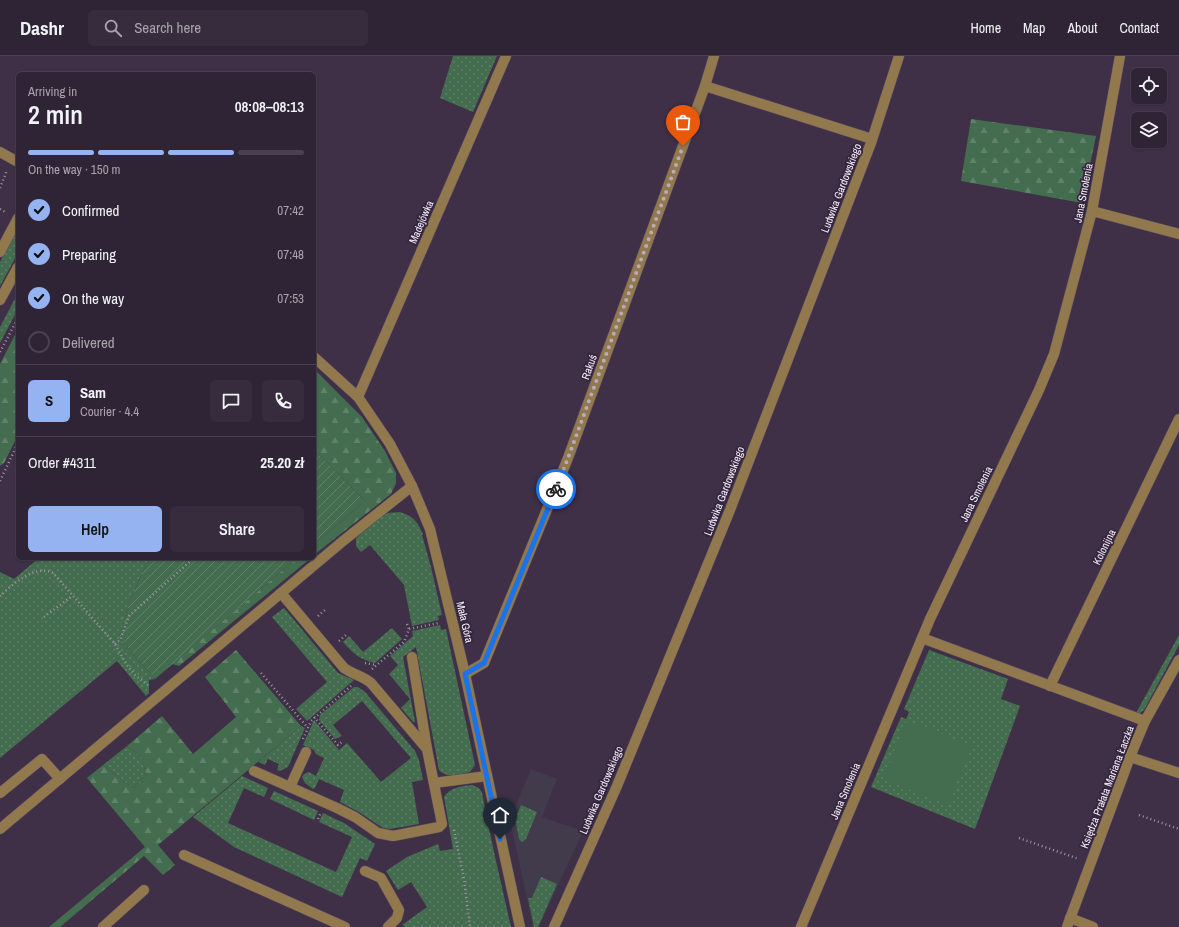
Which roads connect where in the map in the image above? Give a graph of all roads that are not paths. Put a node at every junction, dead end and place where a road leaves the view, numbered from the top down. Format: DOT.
graph roads {
  1 [pos="506,56"];
  2 [pos="714,56"];
  3 [pos="899,56"];
  4 [pos="1120,56"];
  5 [pos="705,86"];
  6 [pos="872,139"];
  7 [pos="0,152"];
  8 [pos="16,161"];
  9 [pos="1092,211"];
  10 [pos="16,222"];
  11 [pos="1179,234"];
  12 [pos="0,252"];
  13 [pos="16,271"];
  14 [pos="0,300"];
  15 [pos="316,359"];
  16 [pos="358,397"];
  17 [pos="1179,419"];
  18 [pos="412,486"];
  19 [pos="281,593"];
  20 [pos="922,638"];
  21 [pos="412,657"];
  22 [pos="1179,660"];
  23 [pos="465,674"];
  24 [pos="1050,686"];
  25 [pos="1145,721"];
  26 [pos="304,747"];
  27 [pos="427,749"];
  28 [pos="1130,757"];
  29 [pos="254,771"];
  30 [pos="1179,774"];
  31 [pos="487,776"];
  32 [pos="60,779"];
  33 [pos="434,783"];
  34 [pos="290,787"];
  35 [pos="0,793"];
  36 [pos="0,830"];
  37 [pos="184,855"];
  38 [pos="365,871"];
  39 [pos="144,890"];
  40 [pos="323,922"];
  41 [pos="1068,922"];
  42 [pos="102,927"];
  43 [pos="345,927"];
  44 [pos="388,927"];
  45 [pos="520,927"];
  46 [pos="554,927"];
  47 [pos="802,927"];
  48 [pos="1093,927"];
  1 -- 16 [label="street, Madejówka"];
  2 -- 5 [label="street, Rakuś"];
  3 -- 6 [label="street, Ludwika Gardowskiego"];
  4 -- 9 [label="street, Jana Smolenia"];
  5 -- 6 [label="street"];
  5 -- 23 [label="street, Rakuś"];
  6 -- 46 [label="street, Ludwika Gardowskiego"];
  7 -- 8 [label="street"];
  9 -- 11 [label="street"];
  9 -- 20 [label="street, Jana Smolenia"];
  10 -- 12 [label="street"];
  13 -- 14 [label="street"];
  15 -- 16 [label="street, Mała Góra"];
  16 -- 18 [label="street, Mała Góra"];
  17 -- 24 [label="street, Kolonijna"];
  18 -- 19 [label="street"];
  18 -- 23 [label="street, Mała Góra"];
  19 -- 27 [label="street"];
  19 -- 32 [label="street"];
  20 -- 24 [label="street"];
  20 -- 47 [label="street, Jana Smolenia"];
  21 -- 27 [label="street"];
  22 -- 25 [label="street, Księdza Prałata Mariana Łaczka"];
  23 -- 31 [label="street, Mała Góra"];
  24 -- 25 [label="street"];
  25 -- 28 [label="street, Księdza Prałata Mariana Łaczka"];
  26 -- 34 [label="street"];
  27 -- 33 [label="street"];
  28 -- 30 [label="street"];
  28 -- 41 [label="street, Księdza Prałata Mariana Łaczka"];
  29 -- 34 [label="street"];
  31 -- 33 [label="street"];
  31 -- 45 [label="street, Mała Góra"];
  32 -- 35 [label="street"];
  32 -- 36 [label="street"];
  33 -- 34 [label="street"];
  37 -- 40 [label="street"];
  38 -- 44 [label="street"];
  39 -- 42 [label="street"];
  40 -- 43 [label="street"];
  41 -- 48 [label="street"];
}
